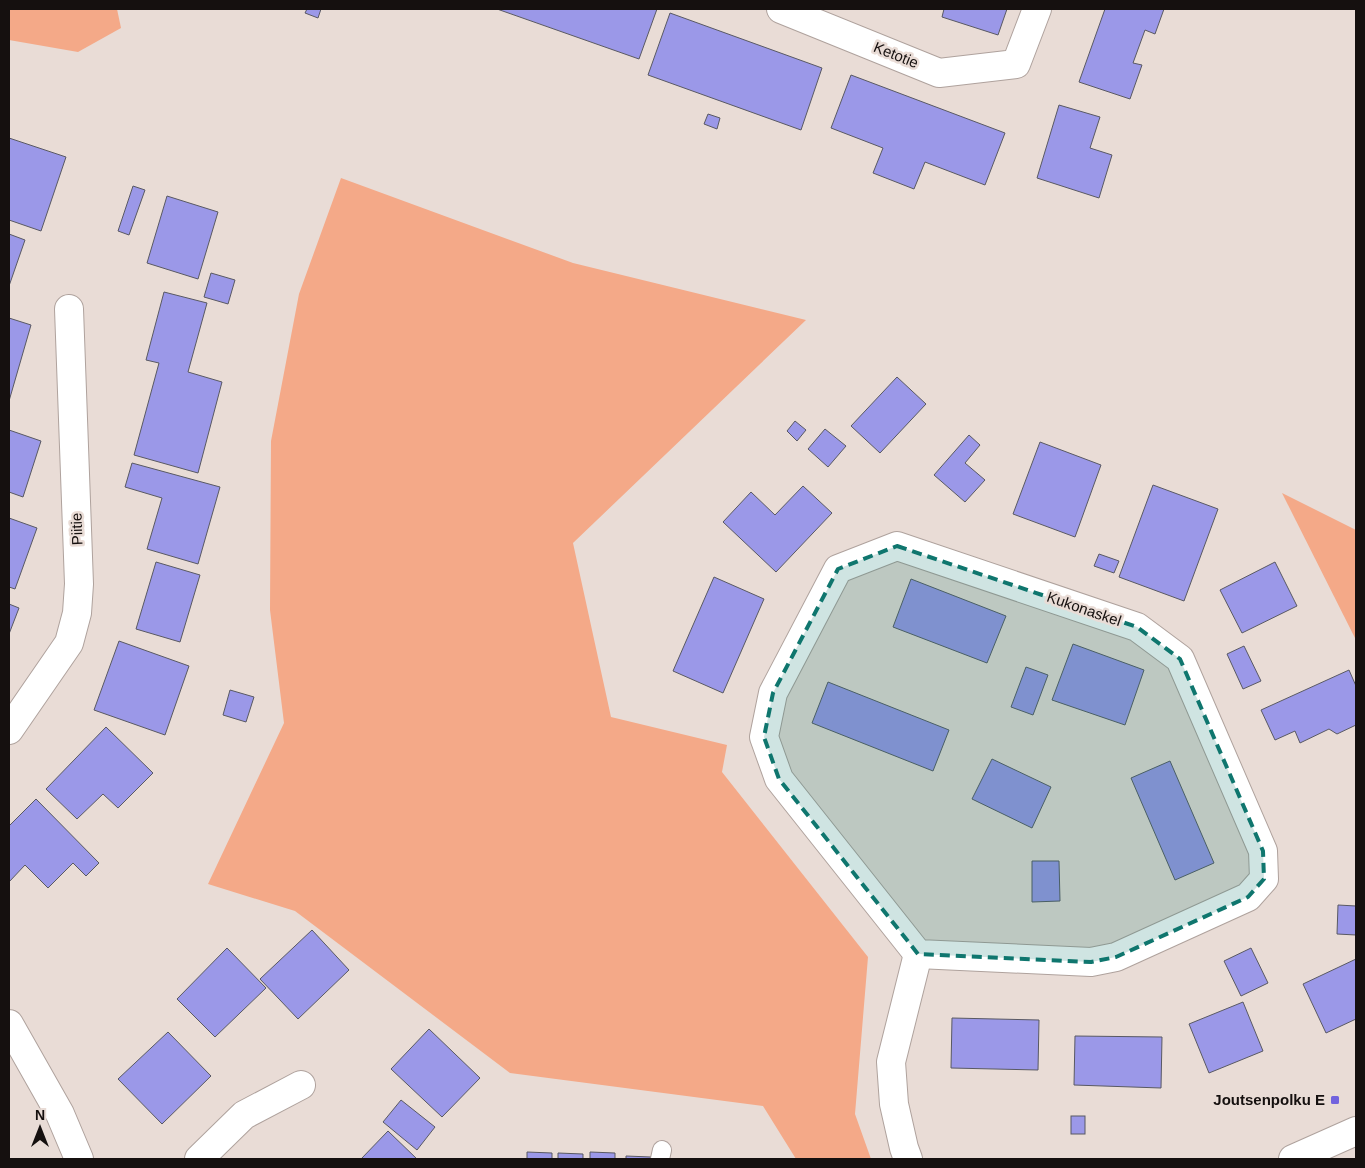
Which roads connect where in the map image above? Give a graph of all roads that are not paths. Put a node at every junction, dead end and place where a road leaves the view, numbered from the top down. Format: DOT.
graph roads {
  1 [pos="781,9"];
  2 [pos="1037,9"];
  3 [pos="69,309"];
  4 [pos="9,730"];
  5 [pos="918,954"];
  6 [pos="9,1024"];
  7 [pos="301,1085"];
  8 [pos="1356,1130"];
  9 [pos="79,1159"];
  10 [pos="199,1159"];
  11 [pos="908,1159"];
  12 [pos="1293,1159"];
  1 -- 2 [label="street, Ketotie"];
  3 -- 4 [label="street, Piitie"];
  5 -- 5 [label="street, Kukonaskel"];
  5 -- 11 [label="street"];
  6 -- 9 [label="street"];
  7 -- 10 [label="street"];
  8 -- 12 [label="street"];
}
